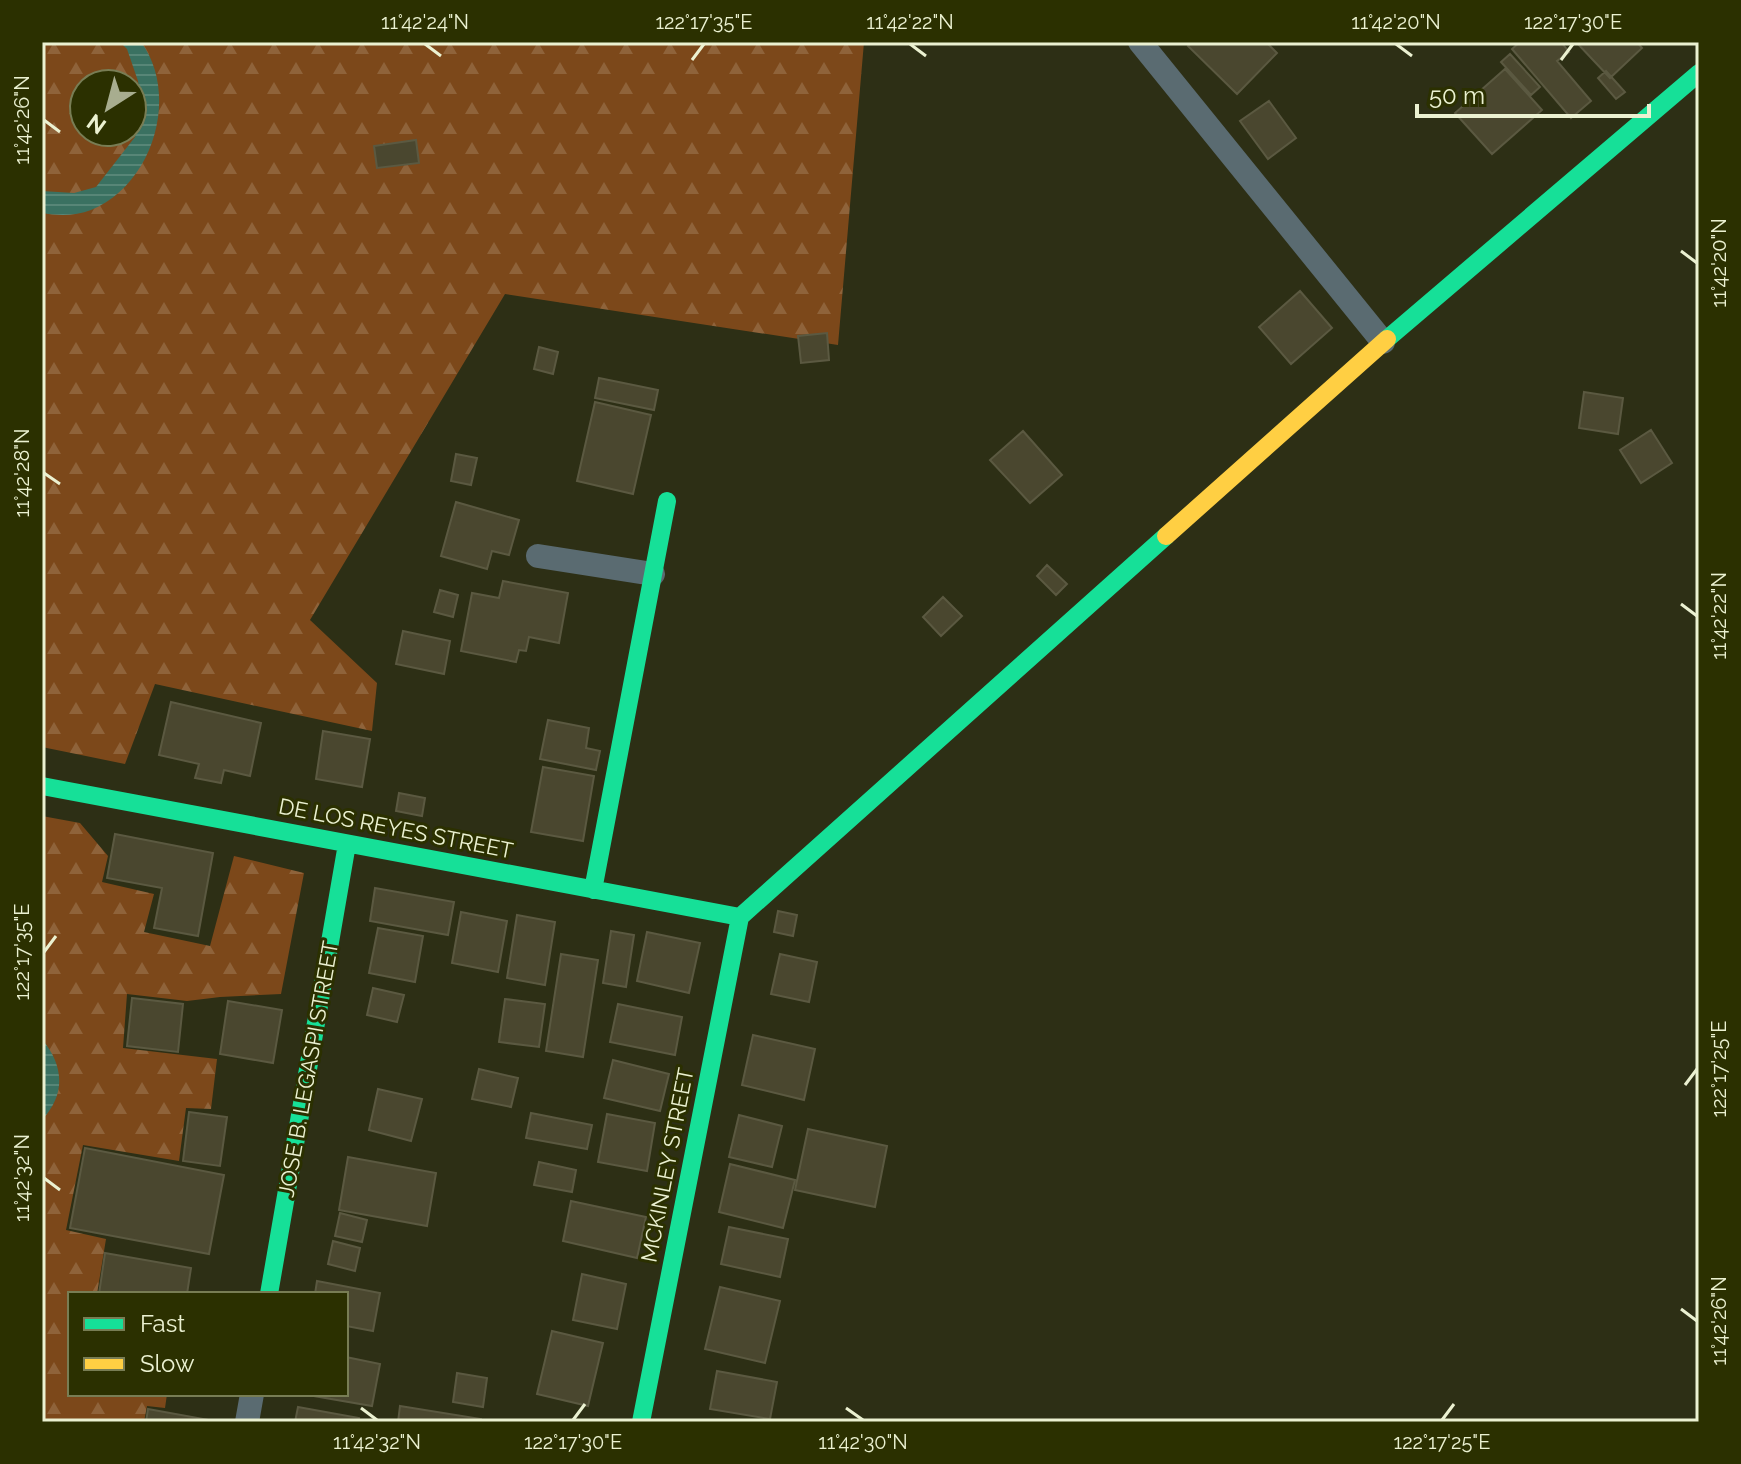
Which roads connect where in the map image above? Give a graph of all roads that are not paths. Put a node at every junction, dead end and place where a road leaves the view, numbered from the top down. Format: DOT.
graph roads {
  1 [pos="1140,42"];
  2 [pos="1699,73"];
  3 [pos="1383,342"];
  4 [pos="667,501"];
  5 [pos="538,556"];
  6 [pos="653,574"];
  7 [pos="42,786"];
  8 [pos="347,844"];
  9 [pos="593,890"];
  10 [pos="740,917"];
  11 [pos="269,1292"];
  12 [pos="252,1396"];
  13 [pos="247,1422"];
  14 [pos="641,1422"];
  1 -- 3 [label="street"];
  2 -- 3 [label="street"];
  3 -- 10 [label="street"];
  4 -- 6 [label="street"];
  5 -- 6 [label="street"];
  6 -- 9 [label="street"];
  7 -- 8 [label="street, DE LOS REYES STREET"];
  8 -- 9 [label="street, DE LOS REYES STREET"];
  8 -- 11 [label="street, JOSE B. LEGASPI STREET"];
  9 -- 10 [label="street, DE LOS REYES STREET"];
  10 -- 14 [label="street, MCKINLEY STREET"];
  12 -- 13 [label="street"];
}
